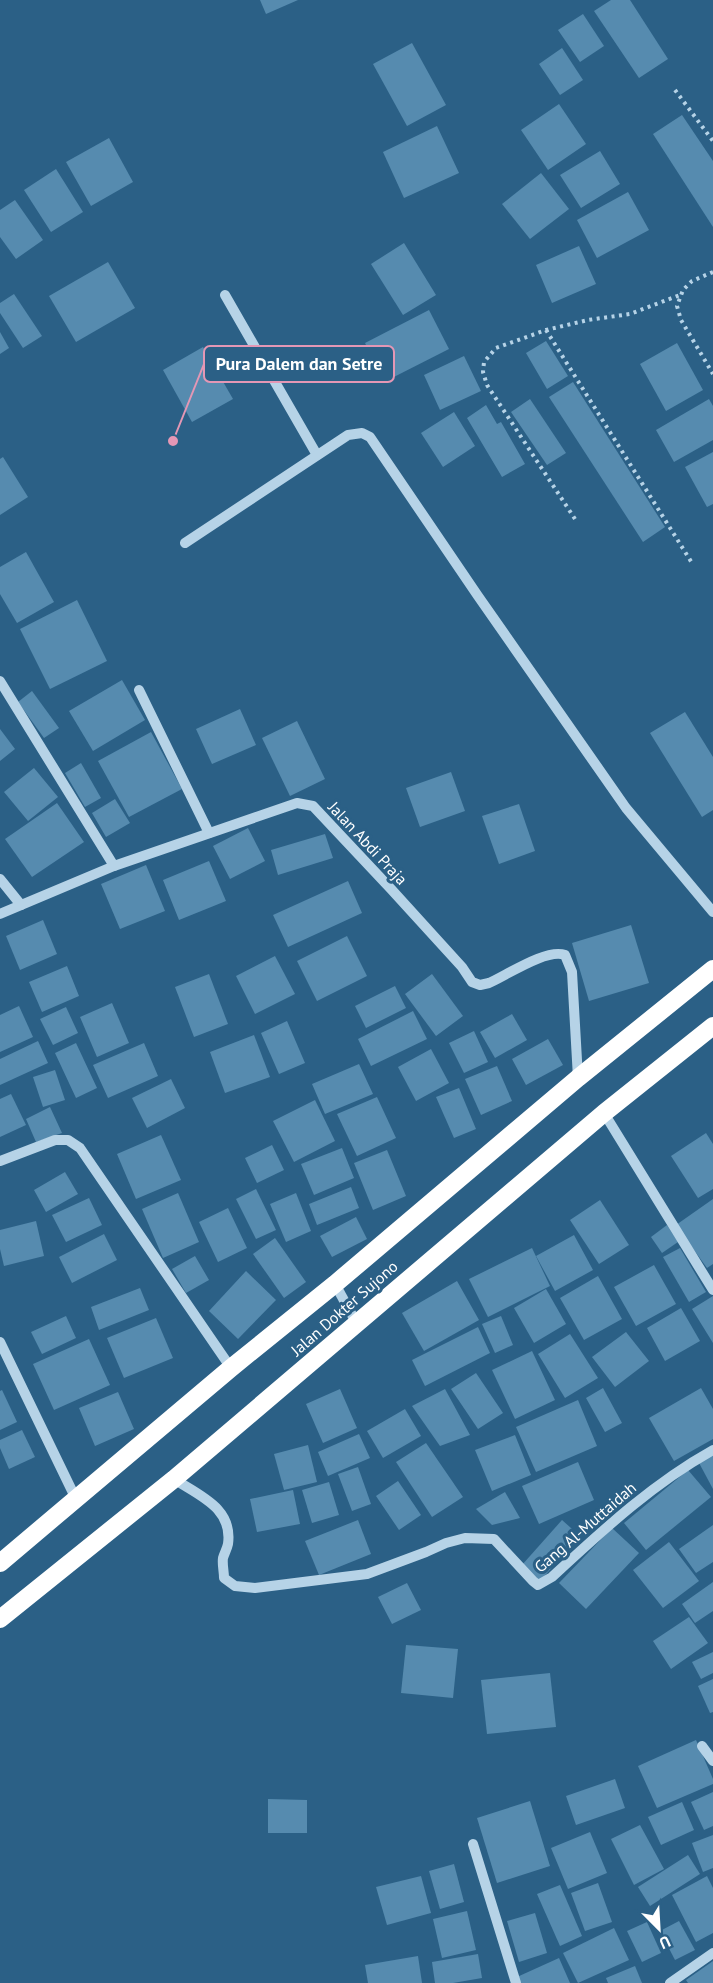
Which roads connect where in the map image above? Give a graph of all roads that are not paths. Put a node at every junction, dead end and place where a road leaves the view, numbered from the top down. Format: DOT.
graph roads {
  1 [pos="225,295"];
  2 [pos="317,455"];
  3 [pos="185,543"];
  4 [pos="0,681"];
  5 [pos="139,690"];
  6 [pos="209,832"];
  7 [pos="114,866"];
  8 [pos="0,879"];
  9 [pos="21,904"];
  10 [pos="713,912"];
  11 [pos="0,914"];
  12 [pos="713,969"];
  13 [pos="713,1026"];
  14 [pos="578,1078"];
  15 [pos="603,1113"];
  16 [pos="0,1161"];
  17 [pos="335,1284"];
  18 [pos="713,1290"];
  19 [pos="357,1324"];
  20 [pos="0,1342"];
  21 [pos="231,1368"];
  22 [pos="713,1450"];
  23 [pos="174,1479"];
  24 [pos="76,1500"];
  25 [pos="0,1563"];
  26 [pos="0,1620"];
  27 [pos="702,1746"];
  28 [pos="713,1761"];
  29 [pos="473,1844"];
  30 [pos="713,1953"];
  31 [pos="516,1983"];
  32 [pos="670,1983"];
  1 -- 2 [label="street"];
  2 -- 3 [label="street"];
  2 -- 10 [label="street"];
  4 -- 7 [label="street"];
  5 -- 6 [label="street"];
  6 -- 7 [label="street, Jalan Abdi Praja"];
  6 -- 14 [label="street, Jalan Abdi Praja"];
  7 -- 9 [label="street, Jalan Abdi Praja"];
  8 -- 9 [label="street"];
  9 -- 11 [label="street, Jalan Abdi Praja"];
  12 -- 14 [label="highway"];
  13 -- 15 [label="highway, Jalan Dokter Sujono"];
  14 -- 17 [label="highway"];
  15 -- 18 [label="street"];
  15 -- 19 [label="highway, Jalan Dokter Sujono"];
  16 -- 21 [label="street"];
  17 -- 19 [label="street"];
  17 -- 21 [label="highway"];
  19 -- 23 [label="highway, Jalan Dokter Sujono"];
  20 -- 24 [label="street"];
  21 -- 24 [label="highway"];
  22 -- 23 [label="street, Gang Al-Muttaidah"];
  23 -- 26 [label="highway, Jalan Dokter Sujono"];
  24 -- 25 [label="highway"];
  27 -- 28 [label="street"];
  29 -- 31 [label="street"];
  30 -- 32 [label="street"];
}
